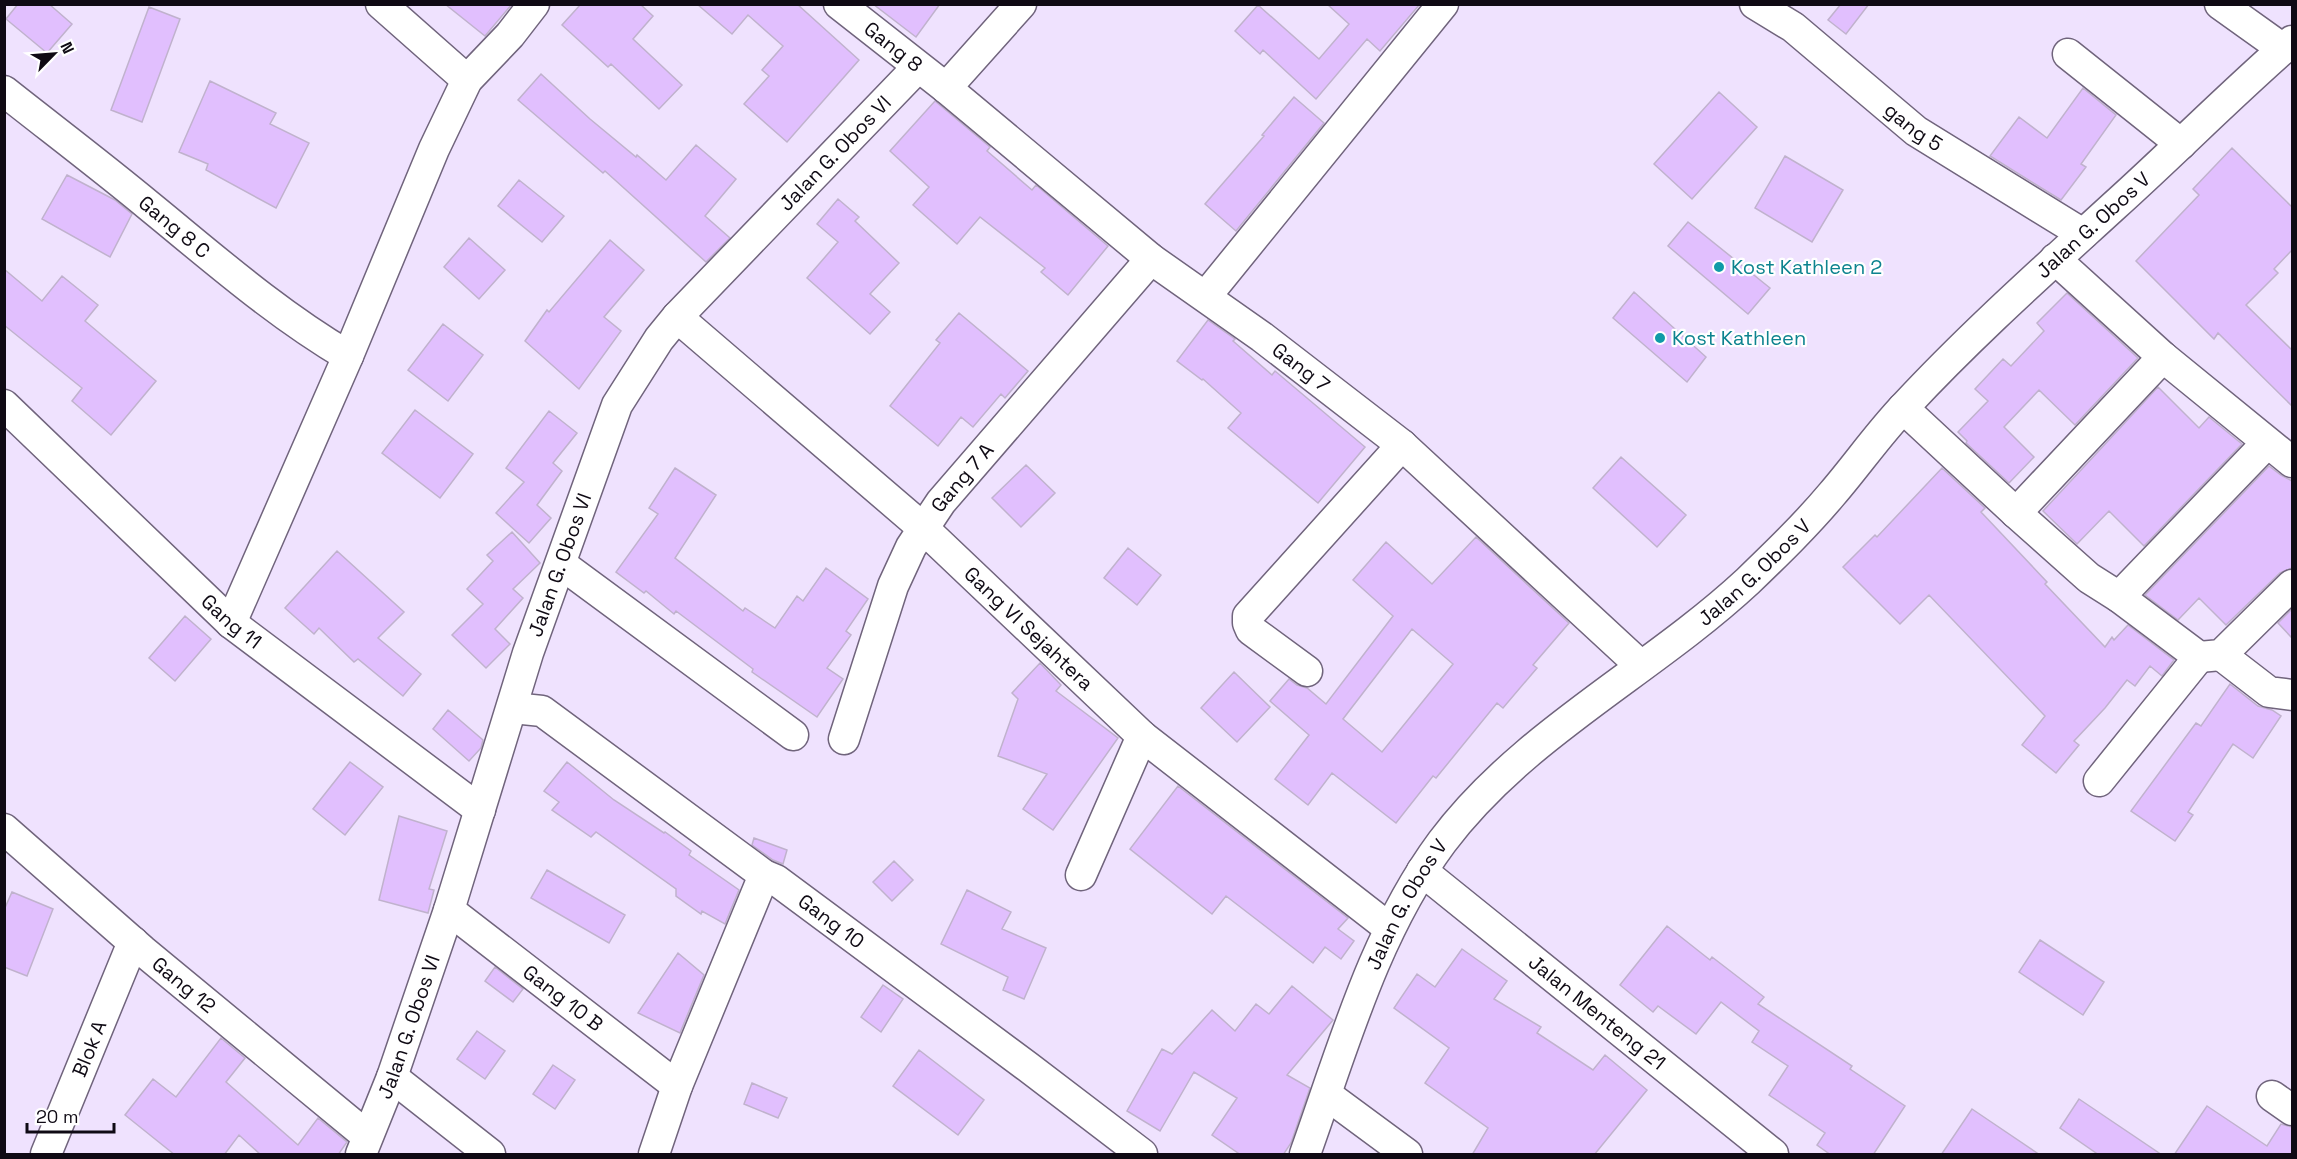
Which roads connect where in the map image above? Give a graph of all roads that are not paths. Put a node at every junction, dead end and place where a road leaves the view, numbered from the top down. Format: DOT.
graph roads {
  1 [pos="381,4"];
  2 [pos="534,4"];
  3 [pos="839,4"];
  4 [pos="1020,4"];
  5 [pos="1443,4"];
  6 [pos="1755,4"];
  7 [pos="2220,4"];
  8 [pos="2288,45"];
  9 [pos="2068,54"];
  10 [pos="918,67"];
  11 [pos="467,80"];
  12 [pos="946,88"];
  13 [pos="4,91"];
  14 [pos="2181,144"];
  15 [pos="2083,234"];
  16 [pos="1151,259"];
  17 [pos="2055,259"];
  18 [pos="1206,297"];
  19 [pos="677,317"];
  20 [pos="348,356"];
  21 [pos="2163,357"];
  22 [pos="4,405"];
  23 [pos="1903,408"];
  24 [pos="2267,443"];
  25 [pos="1402,445"];
  26 [pos="2292,462"];
  27 [pos="2016,513"];
  28 [pos="923,528"];
  29 [pos="561,564"];
  30 [pos="2292,585"];
  31 [pos="2119,597"];
  32 [pos="231,622"];
  33 [pos="2210,656"];
  34 [pos="1641,666"];
  35 [pos="1307,671"];
  36 [pos="2292,695"];
  37 [pos="513,708"];
  38 [pos="793,735"];
  39 [pos="1142,736"];
  40 [pos="844,739"];
  41 [pos="2099,781"];
  42 [pos="480,810"];
  43 [pos="4,829"];
  44 [pos="1422,871"];
  45 [pos="764,874"];
  46 [pos="1081,875"];
  47 [pos="449,910"];
  48 [pos="1389,928"];
  49 [pos="133,942"];
  50 [pos="392,1077"];
  51 [pos="676,1086"];
  52 [pos="1328,1095"];
  53 [pos="364,1145"];
  54 [pos="46,1155"];
  55 [pos="490,1155"];
  56 [pos="654,1155"];
  57 [pos="1142,1155"];
  58 [pos="1305,1155"];
  59 [pos="1407,1155"];
  60 [pos="1773,1155"];
  1 -- 11 [label="street"];
  2 -- 11 [label="street"];
  3 -- 10 [label="street, Gang 8"];
  4 -- 12 [label="street"];
  5 -- 18 [label="street"];
  6 -- 15 [label="street, gang 5"];
  7 -- 8 [label="street"];
  8 -- 14 [label="street, Jalan G. Obos V"];
  9 -- 14 [label="street"];
  10 -- 12 [label="street, Gang 8"];
  10 -- 19 [label="street, Jalan G. Obos VI"];
  11 -- 20 [label="street"];
  12 -- 16 [label="street, Gang 7"];
  13 -- 20 [label="street, Gang 8 C"];
  14 -- 15 [label="street, Jalan G. Obos V"];
  15 -- 17 [label="street, Jalan G. Obos V"];
  16 -- 18 [label="street, Gang 7"];
  16 -- 28 [label="street, Gang 7 A"];
  17 -- 21 [label="street"];
  17 -- 23 [label="street, Jalan G. Obos V"];
  18 -- 25 [label="street, Gang 7"];
  19 -- 28 [label="street, Gang VI Sejahtera"];
  19 -- 29 [label="street, Jalan G. Obos VI"];
  20 -- 32 [label="street"];
  21 -- 24 [label="street"];
  21 -- 27 [label="street"];
  22 -- 32 [label="street, Gang 11"];
  23 -- 27 [label="street"];
  23 -- 34 [label="street, Jalan G. Obos V"];
  24 -- 26 [label="street"];
  24 -- 31 [label="street"];
  25 -- 34 [label="street, Gang 7"];
  25 -- 35 [label="street"];
  27 -- 31 [label="street"];
  28 -- 39 [label="street, Gang VI Sejahtera"];
  28 -- 40 [label="street, Gang 7 A"];
  29 -- 37 [label="street, Jalan G. Obos VI"];
  29 -- 38 [label="street"];
  30 -- 33 [label="street"];
  31 -- 33 [label="street"];
  32 -- 42 [label="street, Gang 11"];
  33 -- 36 [label="street"];
  33 -- 41 [label="street"];
  34 -- 44 [label="street, Jalan G. Obos V"];
  37 -- 42 [label="street, Jalan G. Obos VI"];
  37 -- 45 [label="street, Gang 10"];
  39 -- 46 [label="street"];
  39 -- 48 [label="street, Gang VI Sejahtera"];
  42 -- 47 [label="street, Jalan G. Obos VI"];
  43 -- 49 [label="street, Gang 12"];
  44 -- 48 [label="street, Jalan G. Obos V"];
  44 -- 60 [label="street, Jalan Menteng 21"];
  45 -- 51 [label="street"];
  45 -- 57 [label="street, Gang 10"];
  47 -- 50 [label="street, Jalan G. Obos VI"];
  47 -- 51 [label="street, Gang 10 B"];
  48 -- 52 [label="street, Jalan G. Obos V"];
  49 -- 53 [label="street, Gang 12"];
  49 -- 54 [label="street, Blok A"];
  50 -- 53 [label="street, Jalan G. Obos VI"];
  50 -- 55 [label="street"];
  51 -- 56 [label="street"];
  52 -- 58 [label="street, Jalan G. Obos V"];
  52 -- 59 [label="street"];
}
